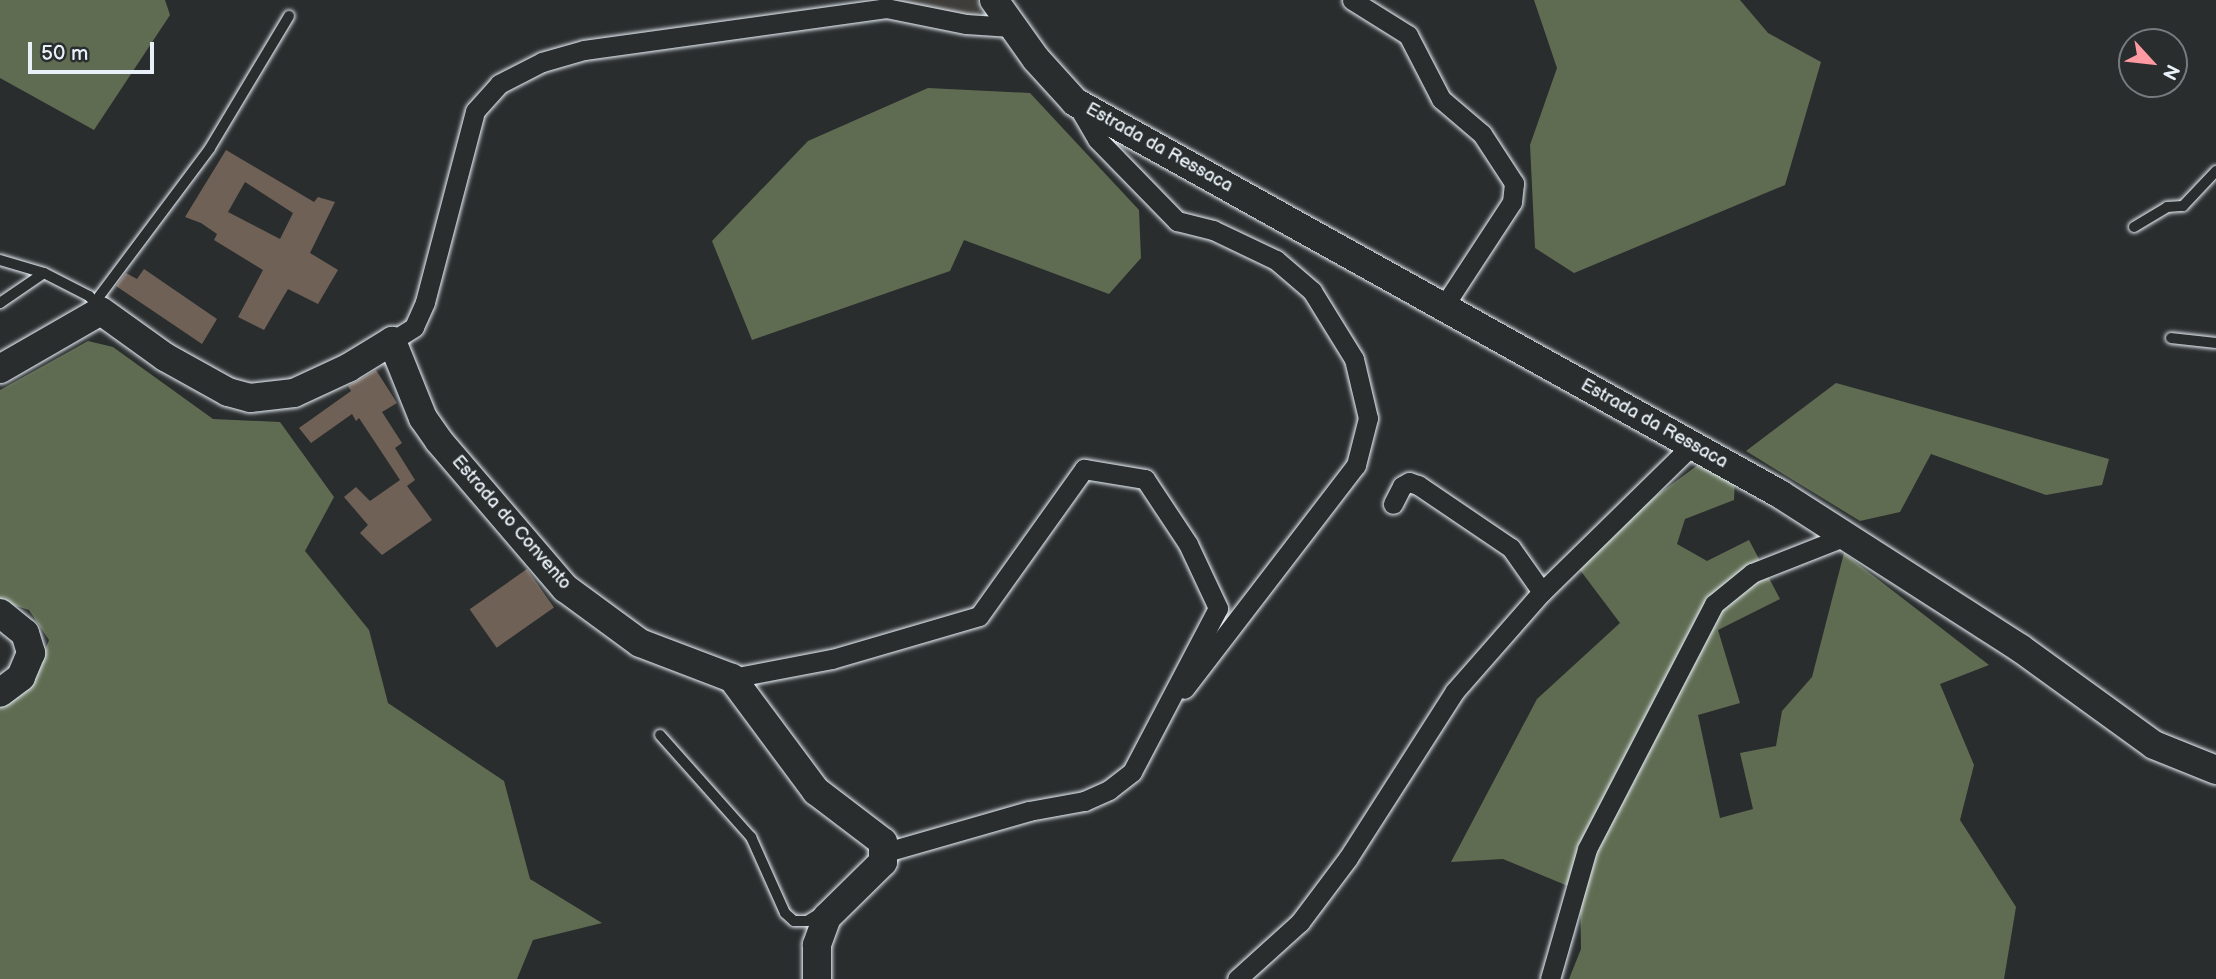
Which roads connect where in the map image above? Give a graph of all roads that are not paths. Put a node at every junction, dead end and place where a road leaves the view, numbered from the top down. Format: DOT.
graph roads {
  1 [pos="993,0"];
  2 [pos="1352,0"];
  3 [pos="289,16"];
  4 [pos="1011,27"];
  5 [pos="1075,102"];
  6 [pos="2216,171"];
  7 [pos="2134,227"];
  8 [pos="0,260"];
  9 [pos="44,273"];
  10 [pos="0,303"];
  11 [pos="98,306"];
  12 [pos="1444,306"];
  13 [pos="2171,338"];
  14 [pos="392,341"];
  15 [pos="2216,343"];
  16 [pos="0,369"];
  17 [pos="1691,446"];
  18 [pos="1393,504"];
  19 [pos="1846,536"];
  20 [pos="1542,592"];
  21 [pos="0,613"];
  22 [pos="732,678"];
  23 [pos="0,693"];
  24 [pos="1170,707"];
  25 [pos="660,735"];
  26 [pos="2216,770"];
  27 [pos="886,852"];
  28 [pos="834,907"];
  29 [pos="817,979"];
  30 [pos="1237,979"];
  31 [pos="1550,979"];
  1 -- 4 [label="street"];
  2 -- 12 [label="street"];
  3 -- 11 [label="lane"];
  4 -- 5 [label="street"];
  4 -- 14 [label="street"];
  5 -- 12 [label="street, Estrada da Ressaca"];
  5 -- 24 [label="street"];
  6 -- 7 [label="lane"];
  8 -- 9 [label="lane"];
  9 -- 10 [label="lane"];
  9 -- 11 [label="lane"];
  11 -- 14 [label="street"];
  11 -- 16 [label="street"];
  12 -- 17 [label="street, Estrada da Ressaca"];
  13 -- 15 [label="lane"];
  14 -- 22 [label="street, Estrada do Convento"];
  17 -- 19 [label="street, Estrada da Ressaca"];
  17 -- 20 [label="street"];
  18 -- 20 [label="street"];
  19 -- 26 [label="street, Estrada da Ressaca"];
  19 -- 31 [label="street"];
  20 -- 30 [label="street"];
  21 -- 23 [label="street"];
  22 -- 24 [label="street"];
  22 -- 27 [label="street"];
  24 -- 27 [label="street"];
  25 -- 28 [label="lane"];
  27 -- 28 [label="street"];
  28 -- 29 [label="street"];
}
